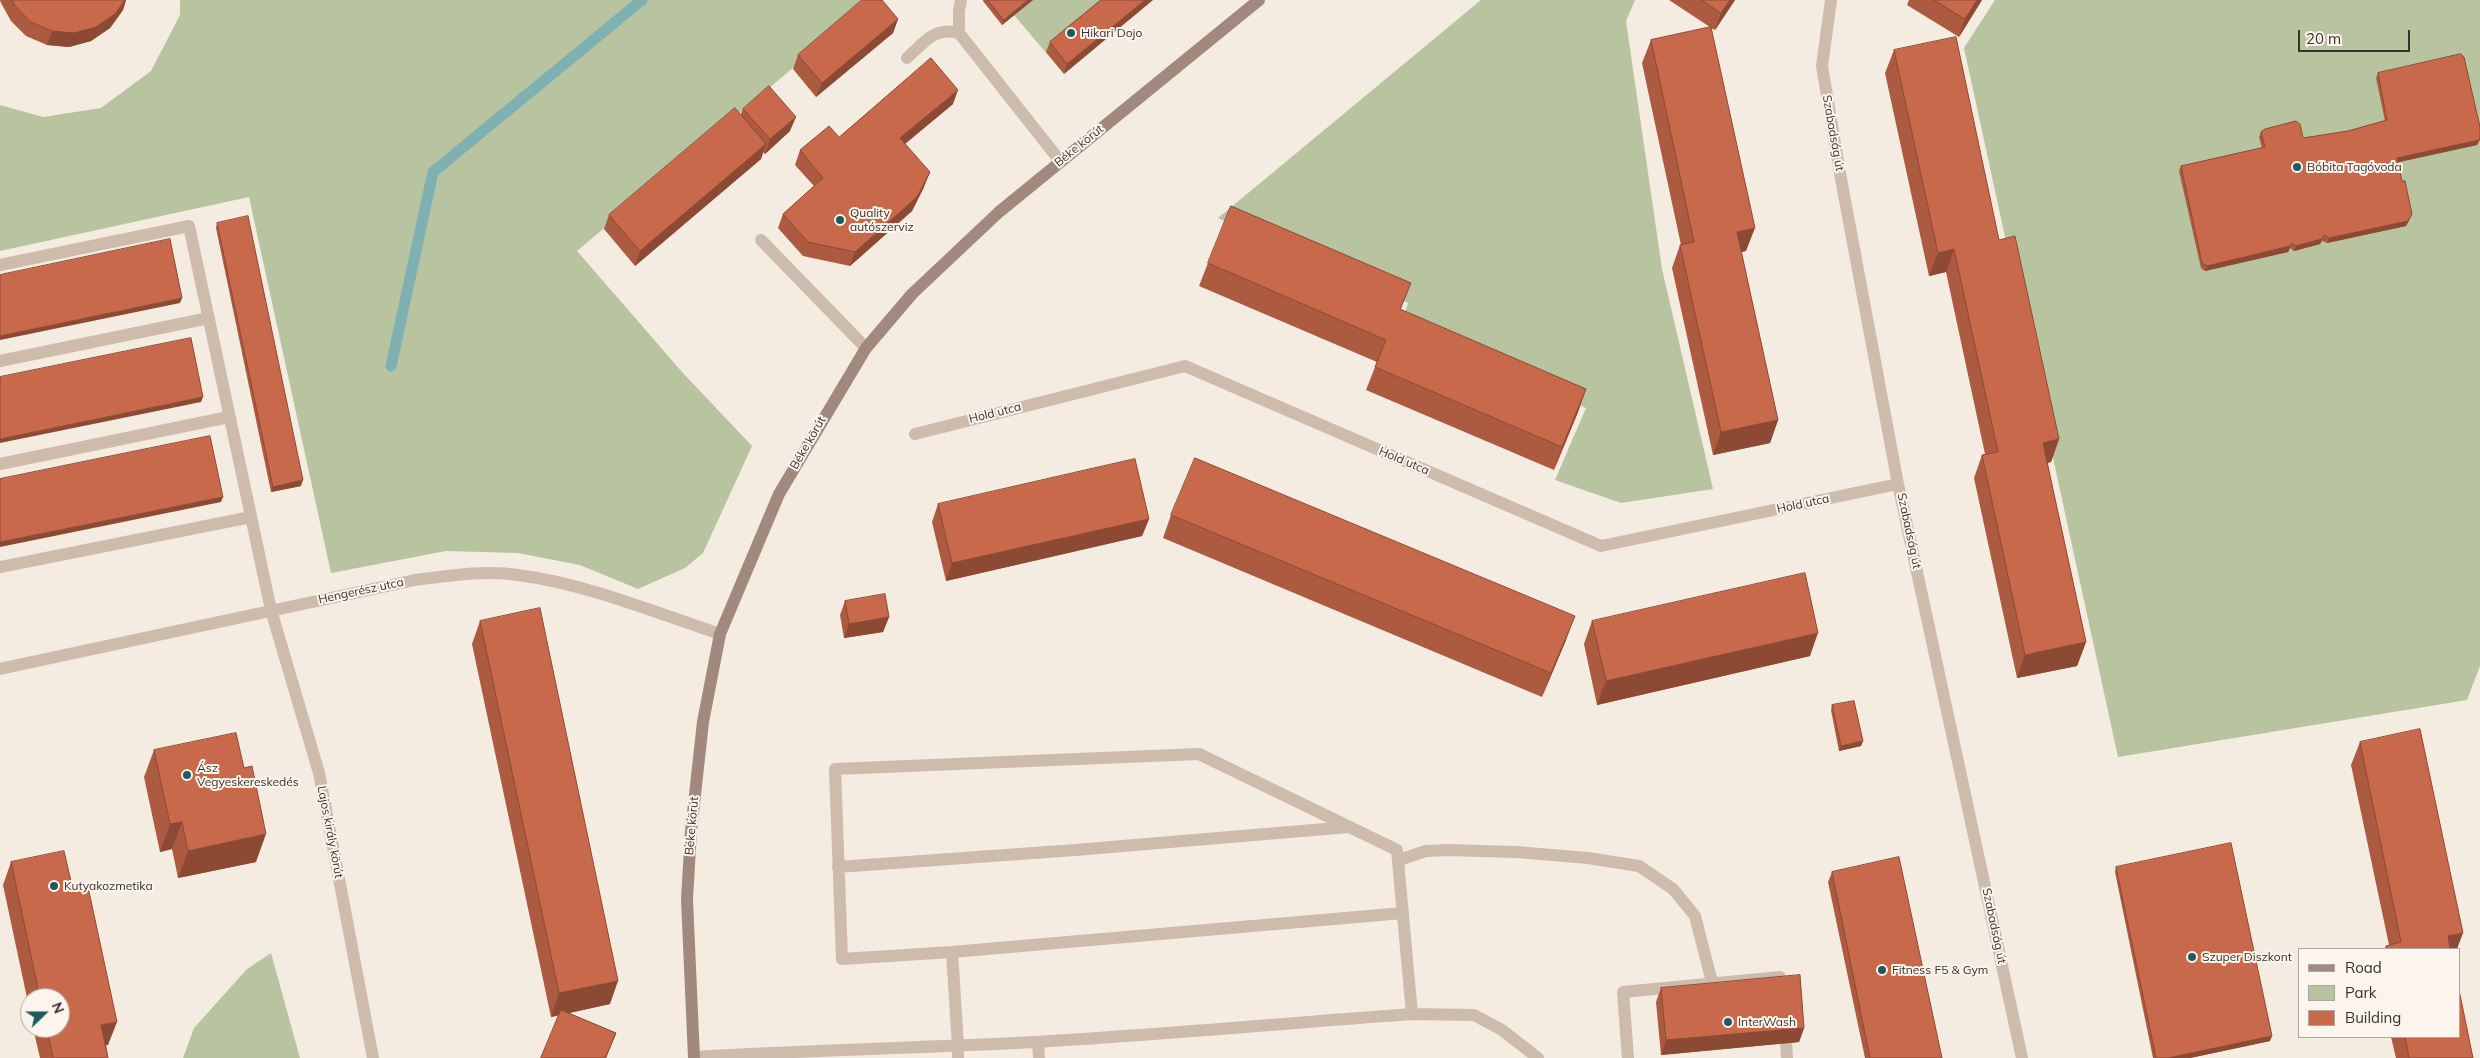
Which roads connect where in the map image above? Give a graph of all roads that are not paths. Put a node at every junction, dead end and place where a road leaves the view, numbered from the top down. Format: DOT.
graph roads {
  1 [pos="961,0"];
  2 [pos="1259,0"];
  3 [pos="1831,0"];
  4 [pos="959,34"];
  5 [pos="906,58"];
  6 [pos="1060,162"];
  7 [pos="761,240"];
  8 [pos="0,265"];
  9 [pos="210,318"];
  10 [pos="866,348"];
  11 [pos="0,361"];
  12 [pos="229,417"];
  13 [pos="914,434"];
  14 [pos="0,464"];
  15 [pos="1898,484"];
  16 [pos="251,517"];
  17 [pos="0,567"];
  18 [pos="271,610"];
  19 [pos="720,634"];
  20 [pos="0,669"];
  21 [pos="1349,827"];
  22 [pos="1399,860"];
  23 [pos="838,867"];
  24 [pos="1403,913"];
  25 [pos="952,952"];
  26 [pos="1712,982"];
  27 [pos="1782,995"];
  28 [pos="1783,1013"];
  29 [pos="1412,1014"];
  30 [pos="1038,1042"];
  31 [pos="958,1052"];
  32 [pos="694,1057"];
  33 [pos="373,1058"];
  34 [pos="1039,1058"];
  35 [pos="1538,1058"];
  36 [pos="1628,1058"];
  37 [pos="1787,1058"];
  38 [pos="2022,1058"];
  1 -- 4 [label="street"];
  2 -- 6 [label="street, Béke körút"];
  3 -- 15 [label="street, Szabadság út"];
  4 -- 5 [label="street"];
  4 -- 6 [label="street"];
  6 -- 10 [label="street, Béke körút"];
  7 -- 10 [label="street"];
  8 -- 9 [label="street, Lajos király körút"];
  9 -- 11 [label="street"];
  9 -- 12 [label="street, Lajos király körút"];
  10 -- 19 [label="street, Béke körút"];
  12 -- 14 [label="street"];
  12 -- 16 [label="street, Lajos király körút"];
  13 -- 15 [label="street, Hold utca"];
  15 -- 38 [label="street, Szabadság út"];
  16 -- 17 [label="street"];
  16 -- 18 [label="street, Lajos király körút"];
  18 -- 19 [label="street, Hengerész utca"];
  18 -- 20 [label="street, Hengerész utca"];
  18 -- 33 [label="street, Lajos király körút"];
  19 -- 32 [label="street, Béke körút"];
  21 -- 22 [label="street"];
  21 -- 23 [label="street"];
  21 -- 23 [label="street"];
  22 -- 24 [label="street"];
  22 -- 26 [label="street"];
  23 -- 25 [label="street"];
  24 -- 25 [label="street"];
  24 -- 29 [label="street"];
  25 -- 31 [label="street"];
  26 -- 27 [label="street"];
  26 -- 36 [label="street"];
  28 -- 37 [label="street"];
  29 -- 30 [label="street"];
  29 -- 35 [label="street"];
  30 -- 31 [label="street"];
  30 -- 34 [label="street"];
  31 -- 32 [label="street"];
}
